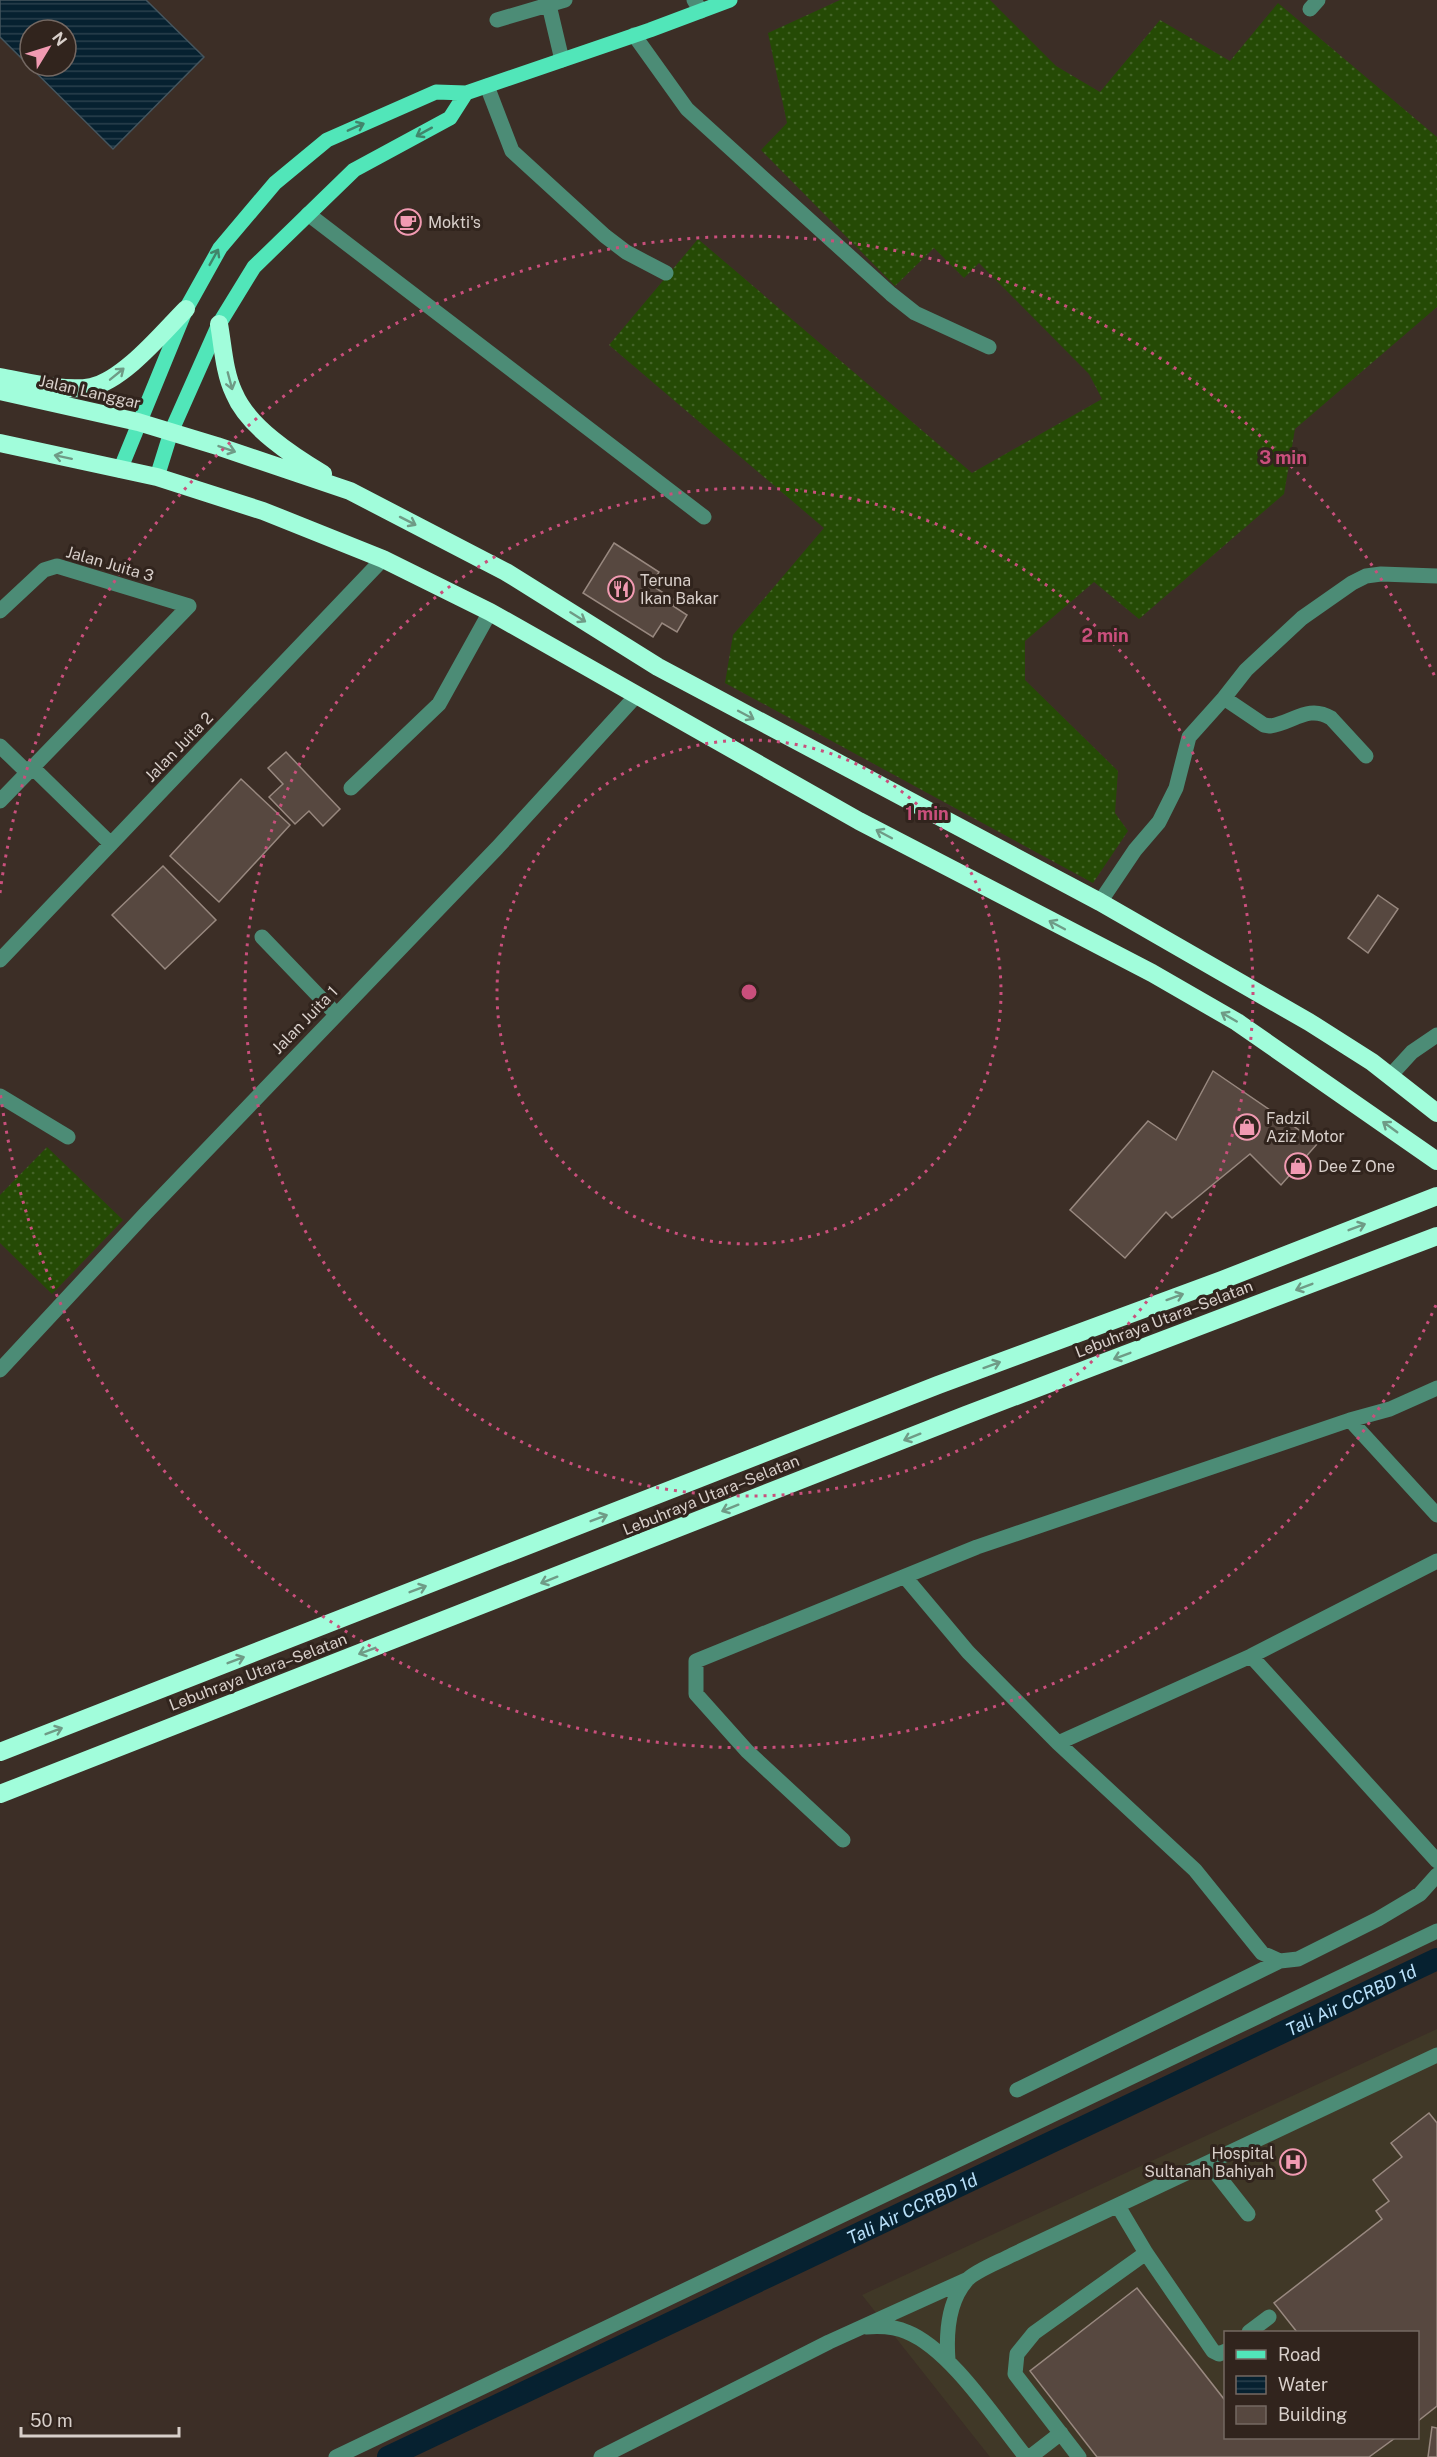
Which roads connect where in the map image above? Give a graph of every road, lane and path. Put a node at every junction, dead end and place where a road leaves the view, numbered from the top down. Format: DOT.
graph roads {
  1 [pos="566,0"];
  2 [pos="729,0"];
  3 [pos="549,5"];
  4 [pos="698,6"];
  5 [pos="497,20"];
  6 [pos="634,35"];
  7 [pos="562,60"];
  8 [pos="487,86"];
  9 [pos="466,93"];
  10 [pos="308,214"];
  11 [pos="666,273"];
  12 [pos="186,309"];
  13 [pos="219,324"];
  14 [pos="989,347"];
  15 [pos="0,377"];
  16 [pos="0,391"];
  17 [pos="138,422"];
  18 [pos="171,432"];
  19 [pos="0,443"];
  20 [pos="120,470"];
  21 [pos="157,477"];
  22 [pos="350,491"];
  23 [pos="704,517"];
  24 [pos="382,559"];
  25 [pos="1437,576"];
  26 [pos="0,611"];
  27 [pos="490,612"];
  28 [pos="636,696"];
  29 [pos="1224,698"];
  30 [pos="0,746"];
  31 [pos="1366,756"];
  32 [pos="29,769"];
  33 [pos="351,788"];
  34 [pos="0,801"];
  35 [pos="111,843"];
  36 [pos="1100,902"];
  37 [pos="262,937"];
  38 [pos="0,960"];
  39 [pos="336,1014"];
  40 [pos="1437,1035"];
  41 [pos="1390,1076"];
  42 [pos="0,1096"];
  43 [pos="1437,1113"];
  44 [pos="68,1137"];
  45 [pos="1437,1161"];
  46 [pos="1437,1196"];
  47 [pos="1437,1236"];
  48 [pos="0,1370"];
  49 [pos="1437,1388"];
  50 [pos="1350,1420"];
  51 [pos="1437,1515"];
  52 [pos="1437,1561"];
  53 [pos="905,1577"];
  54 [pos="1251,1656"];
  55 [pos="1058,1743"];
  56 [pos="0,1752"];
  57 [pos="0,1794"];
  58 [pos="843,1840"];
  59 [pos="1437,1861"];
  60 [pos="1437,1875"];
  61 [pos="1437,1931"];
  62 [pos="1280,1961"];
  63 [pos="1437,2055"];
  64 [pos="1017,2090"];
  65 [pos="1208,2163"];
  66 [pos="1118,2206"];
  67 [pos="1248,2214"];
  68 [pos="1146,2253"];
  69 [pos="968,2279"];
  70 [pos="1269,2317"];
  71 [pos="860,2327"];
  72 [pos="1250,2331"];
  73 [pos="1224,2352"];
  74 [pos="948,2360"];
  75 [pos="1061,2433"];
  76 [pos="336,2457"];
  77 [pos="601,2457"];
  78 [pos="1028,2457"];
  79 [pos="1079,2457"];
  1 -- 3 [label="street"];
  2 -- 4 [label="main road"];
  3 -- 5 [label="street"];
  3 -- 7 [label="street"];
  4 -- 6 [label="main road"];
  6 -- 7 [label="main road"];
  6 -- 14 [label="street"];
  7 -- 8 [label="main road"];
  8 -- 9 [label="main road"];
  8 -- 11 [label="street"];
  9 -- 10 [label="main road, one-way"];
  12 -- 9 [label="main road, one-way"];
  10 -- 13 [label="main road"];
  10 -- 23 [label="street"];
  15 -- 12 [label="highway, one-way"];
  12 -- 17 [label="main road"];
  13 -- 18 [label="main road"];
  13 -- 22 [label="highway, one-way"];
  16 -- 17 [label="highway, Jalan Langgar"];
  17 -- 18 [label="highway, Jalan Langgar"];
  17 -- 20 [label="main road"];
  18 -- 21 [label="main road"];
  18 -- 22 [label="highway, Jalan Langgar, one-way"];
  20 -- 19 [label="highway, one-way"];
  20 -- 21 [label="highway"];
  21 -- 24 [label="highway"];
  22 -- 36 [label="highway, one-way"];
  24 -- 27 [label="highway"];
  24 -- 35 [label="street, Jalan Juita 2"];
  25 -- 29 [label="street"];
  26 -- 32 [label="street, Jalan Juita 3"];
  27 -- 28 [label="highway"];
  27 -- 33 [label="street"];
  28 -- 39 [label="street, Jalan Juita 1"];
  45 -- 28 [label="highway, one-way"];
  29 -- 31 [label="street"];
  29 -- 36 [label="street"];
  30 -- 32 [label="street"];
  32 -- 34 [label="street"];
  32 -- 35 [label="street"];
  35 -- 38 [label="street, Jalan Juita 2"];
  36 -- 41 [label="highway"];
  37 -- 39 [label="street"];
  39 -- 48 [label="street, Jalan Juita 1"];
  40 -- 41 [label="street"];
  41 -- 43 [label="highway"];
  42 -- 44 [label="street"];
  56 -- 46 [label="highway, Lebuhraya Utara–Selatan, one-way"];
  47 -- 57 [label="highway, Lebuhraya Utara–Selatan, one-way"];
  49 -- 50 [label="street"];
  50 -- 51 [label="street"];
  50 -- 53 [label="street"];
  52 -- 54 [label="street"];
  53 -- 55 [label="street"];
  53 -- 58 [label="street"];
  54 -- 55 [label="street"];
  54 -- 59 [label="street"];
  55 -- 62 [label="street"];
  60 -- 62 [label="street"];
  61 -- 76 [label="street"];
  62 -- 64 [label="street"];
  63 -- 65 [label="street"];
  65 -- 66 [label="street"];
  65 -- 67 [label="street"];
  66 -- 68 [label="street"];
  66 -- 69 [label="street"];
  68 -- 73 [label="street"];
  68 -- 75 [label="street"];
  69 -- 71 [label="street"];
  69 -- 74 [label="street"];
  70 -- 72 [label="street"];
  71 -- 74 [label="street"];
  71 -- 77 [label="street"];
  74 -- 78 [label="street"];
  75 -- 78 [label="street"];
  75 -- 79 [label="street"];
}
